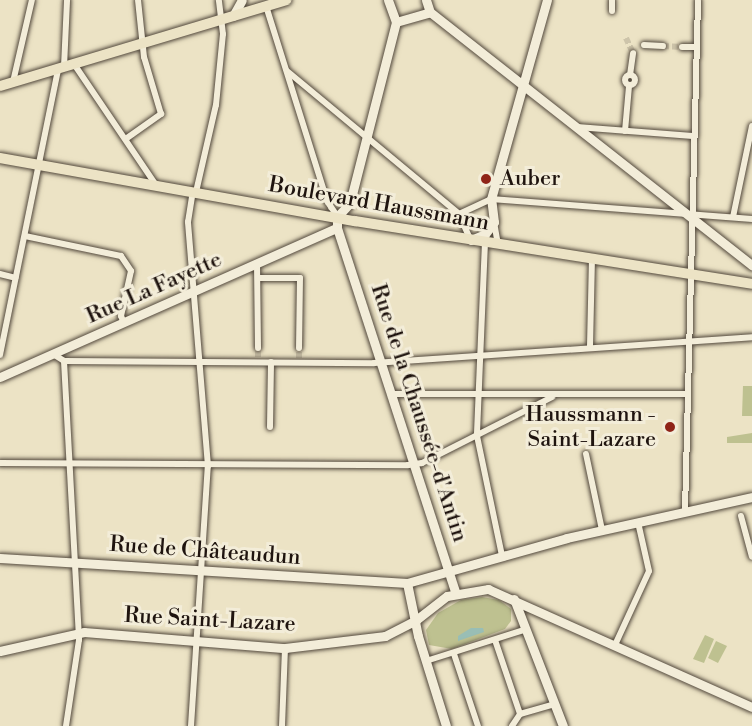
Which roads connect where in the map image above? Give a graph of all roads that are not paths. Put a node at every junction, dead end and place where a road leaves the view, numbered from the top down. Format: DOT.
graph roads {
  1 [pos="32,0"];
  2 [pos="67,0"];
  3 [pos="138,0"];
  4 [pos="219,0"];
  5 [pos="242,0"];
  6 [pos="286,0"];
  7 [pos="388,0"];
  8 [pos="426,0"];
  9 [pos="547,0"];
  10 [pos="612,0"];
  11 [pos="698,0"];
  12 [pos="265,3"];
  13 [pos="612,11"];
  14 [pos="430,12"];
  15 [pos="233,16"];
  16 [pos="222,20"];
  17 [pos="396,22"];
  18 [pos="142,44"];
  19 [pos="644,45"];
  20 [pos="663,46"];
  21 [pos="681,47"];
  22 [pos="696,47"];
  23 [pos="633,53"];
  24 [pos="65,66"];
  25 [pos="287,71"];
  26 [pos="13,82"];
  27 [pos="523,85"];
  28 [pos="0,86"];
  29 [pos="752,126"];
  30 [pos="575,127"];
  31 [pos="625,130"];
  32 [pos="367,136"];
  33 [pos="693,136"];
  34 [pos="127,138"];
  35 [pos="0,158"];
  36 [pos="39,165"];
  37 [pos="156,185"];
  38 [pos="195,191"];
  39 [pos="491,199"];
  40 [pos="459,214"];
  41 [pos="690,214"];
  42 [pos="733,217"];
  43 [pos="752,219"];
  44 [pos="337,222"];
  45 [pos="494,222"];
  46 [pos="25,236"];
  47 [pos="471,240"];
  48 [pos="485,242"];
  49 [pos="498,244"];
  50 [pos="591,261"];
  51 [pos="258,264"];
  52 [pos="752,265"];
  53 [pos="0,274"];
  54 [pos="689,277"];
  55 [pos="16,278"];
  56 [pos="259,278"];
  57 [pos="752,284"];
  58 [pos="193,292"];
  59 [pos="124,323"];
  60 [pos="752,337"];
  61 [pos="688,340"];
  62 [pos="590,346"];
  63 [pos="258,348"];
  64 [pos="299,348"];
  65 [pos="53,354"];
  66 [pos="0,355"];
  67 [pos="481,355"];
  68 [pos="64,361"];
  69 [pos="197,362"];
  70 [pos="381,362"];
  71 [pos="272,363"];
  72 [pos="0,377"];
  73 [pos="479,393"];
  74 [pos="392,394"];
  75 [pos="687,394"];
  76 [pos="552,396"];
  77 [pos="270,427"];
  78 [pos="477,436"];
  79 [pos="586,454"];
  80 [pos="0,463"];
  81 [pos="415,464"];
  82 [pos="69,465"];
  83 [pos="208,466"];
  84 [pos="752,497"];
  85 [pos="739,509"];
  86 [pos="685,511"];
  87 [pos="638,522"];
  88 [pos="602,530"];
  89 [pos="502,556"];
  90 [pos="752,557"];
  91 [pos="0,558"];
  92 [pos="74,562"];
  93 [pos="200,570"];
  94 [pos="449,570"];
  95 [pos="407,584"];
  96 [pos="456,592"];
  97 [pos="514,599"];
  98 [pos="416,620"];
  99 [pos="524,630"];
  100 [pos="79,633"];
  101 [pos="495,640"];
  102 [pos="196,641"];
  103 [pos="615,645"];
  104 [pos="285,648"];
  105 [pos="0,651"];
  106 [pos="454,654"];
  107 [pos="426,661"];
  108 [pos="554,704"];
  109 [pos="752,707"];
  110 [pos="520,714"];
  111 [pos="66,726"];
  112 [pos="191,726"];
  113 [pos="282,726"];
  114 [pos="446,726"];
  115 [pos="478,726"];
  116 [pos="512,726"];
  117 [pos="563,726"];
  1 -- 26 [label="street"];
  2 -- 24 [label="street"];
  3 -- 18 [label="street"];
  4 -- 16 [label="street"];
  5 -- 15 [label="main road"];
  6 -- 12 [label="main road"];
  7 -- 17 [label="main road"];
  8 -- 14 [label="main road"];
  9 -- 27 [label="main road"];
  10 -- 13 [label="street"];
  11 -- 22 [label="street"];
  12 -- 15 [label="main road"];
  12 -- 25 [label="street"];
  14 -- 17 [label="main road"];
  14 -- 27 [label="main road"];
  15 -- 16 [label="main road"];
  16 -- 18 [label="main road"];
  16 -- 38 [label="street"];
  17 -- 32 [label="main road"];
  18 -- 24 [label="main road"];
  18 -- 34 [label="street"];
  19 -- 20 [label="street"];
  21 -- 22 [label="street"];
  22 -- 33 [label="street"];
  23 -- 31 [label="street"];
  24 -- 26 [label="main road"];
  24 -- 34 [label="street"];
  24 -- 36 [label="street"];
  25 -- 32 [label="street"];
  25 -- 44 [label="street"];
  26 -- 28 [label="main road"];
  27 -- 30 [label="main road"];
  27 -- 39 [label="main road"];
  29 -- 42 [label="street"];
  30 -- 31 [label="street"];
  30 -- 41 [label="main road"];
  31 -- 33 [label="street"];
  32 -- 40 [label="street"];
  32 -- 44 [label="main road, Rue La Fayette"];
  33 -- 41 [label="street"];
  34 -- 37 [label="street"];
  35 -- 36 [label="main road, Boulevard Haussmann"];
  36 -- 37 [label="main road, Boulevard Haussmann"];
  36 -- 46 [label="street"];
  37 -- 38 [label="main road, Boulevard Haussmann"];
  38 -- 44 [label="main road, Boulevard Haussmann"];
  38 -- 58 [label="street"];
  39 -- 40 [label="street"];
  39 -- 41 [label="street"];
  39 -- 45 [label="main road"];
  40 -- 47 [label="street"];
  41 -- 42 [label="street"];
  41 -- 52 [label="main road"];
  41 -- 54 [label="street"];
  42 -- 43 [label="street"];
  44 -- 47 [label="main road, Boulevard Haussmann"];
  44 -- 51 [label="main road, Rue La Fayette"];
  44 -- 70 [label="main road, Rue de la Chaussée-d'Antin"];
  45 -- 47 [label="main road"];
  45 -- 49 [label="street"];
  46 -- 55 [label="street"];
  46 -- 59 [label="street"];
  47 -- 48 [label="main road, Boulevard Haussmann"];
  48 -- 49 [label="main road, Boulevard Haussmann"];
  48 -- 67 [label="street"];
  49 -- 50 [label="main road, Boulevard Haussmann"];
  50 -- 54 [label="main road, Boulevard Haussmann"];
  50 -- 62 [label="street"];
  51 -- 56 [label="street"];
  51 -- 58 [label="main road, Rue La Fayette"];
  53 -- 55 [label="street"];
  54 -- 57 [label="main road, Boulevard Haussmann"];
  54 -- 61 [label="street"];
  55 -- 66 [label="street"];
  56 -- 63 [label="street"];
  56 -- 64 [label="street"];
  58 -- 59 [label="main road, Rue La Fayette"];
  58 -- 69 [label="street"];
  59 -- 65 [label="main road, Rue La Fayette"];
  60 -- 61 [label="street"];
  61 -- 62 [label="street"];
  61 -- 75 [label="street"];
  62 -- 67 [label="street"];
  65 -- 68 [label="street"];
  65 -- 72 [label="main road, Rue La Fayette"];
  67 -- 70 [label="street"];
  67 -- 73 [label="street"];
  68 -- 69 [label="street"];
  68 -- 82 [label="street"];
  69 -- 71 [label="street"];
  69 -- 83 [label="street"];
  70 -- 71 [label="street"];
  70 -- 74 [label="main road, Rue de la Chaussée-d'Antin"];
  71 -- 77 [label="street"];
  73 -- 74 [label="street"];
  73 -- 76 [label="street"];
  73 -- 78 [label="street"];
  74 -- 81 [label="main road, Rue de la Chaussée-d'Antin"];
  75 -- 76 [label="street"];
  75 -- 86 [label="street"];
  76 -- 78 [label="street"];
  78 -- 81 [label="street"];
  78 -- 89 [label="street"];
  79 -- 88 [label="street"];
  80 -- 82 [label="street"];
  81 -- 83 [label="street"];
  81 -- 94 [label="main road, Rue de la Chaussée-d'Antin"];
  82 -- 83 [label="street"];
  82 -- 92 [label="street"];
  83 -- 93 [label="street"];
  84 -- 85 [label="main road"];
  85 -- 86 [label="main road"];
  85 -- 90 [label="street"];
  86 -- 87 [label="main road"];
  87 -- 88 [label="main road"];
  87 -- 103 [label="street"];
  88 -- 89 [label="main road"];
  89 -- 94 [label="main road"];
  91 -- 92 [label="main road, Rue de Châteaudun"];
  92 -- 93 [label="main road, Rue de Châteaudun"];
  92 -- 100 [label="street"];
  93 -- 95 [label="main road, Rue de Châteaudun"];
  93 -- 102 [label="street"];
  94 -- 95 [label="main road"];
  94 -- 96 [label="main road, Rue de la Chaussée-d'Antin"];
  95 -- 98 [label="main road"];
  96 -- 97 [label="main road"];
  96 -- 98 [label="main road, Rue Saint-Lazare"];
  97 -- 99 [label="main road"];
  97 -- 103 [label="main road"];
  98 -- 104 [label="main road, Rue Saint-Lazare"];
  98 -- 107 [label="main road"];
  99 -- 101 [label="street"];
  99 -- 108 [label="main road"];
  100 -- 102 [label="main road, Rue Saint-Lazare"];
  100 -- 105 [label="main road, Rue Saint-Lazare"];
  100 -- 111 [label="street"];
  101 -- 106 [label="street"];
  101 -- 110 [label="street"];
  102 -- 104 [label="main road, Rue Saint-Lazare"];
  102 -- 112 [label="street"];
  103 -- 109 [label="main road"];
  104 -- 113 [label="street"];
  106 -- 107 [label="street"];
  106 -- 115 [label="street"];
  107 -- 114 [label="main road"];
  108 -- 110 [label="street"];
  108 -- 117 [label="main road"];
  110 -- 116 [label="street"];
}
